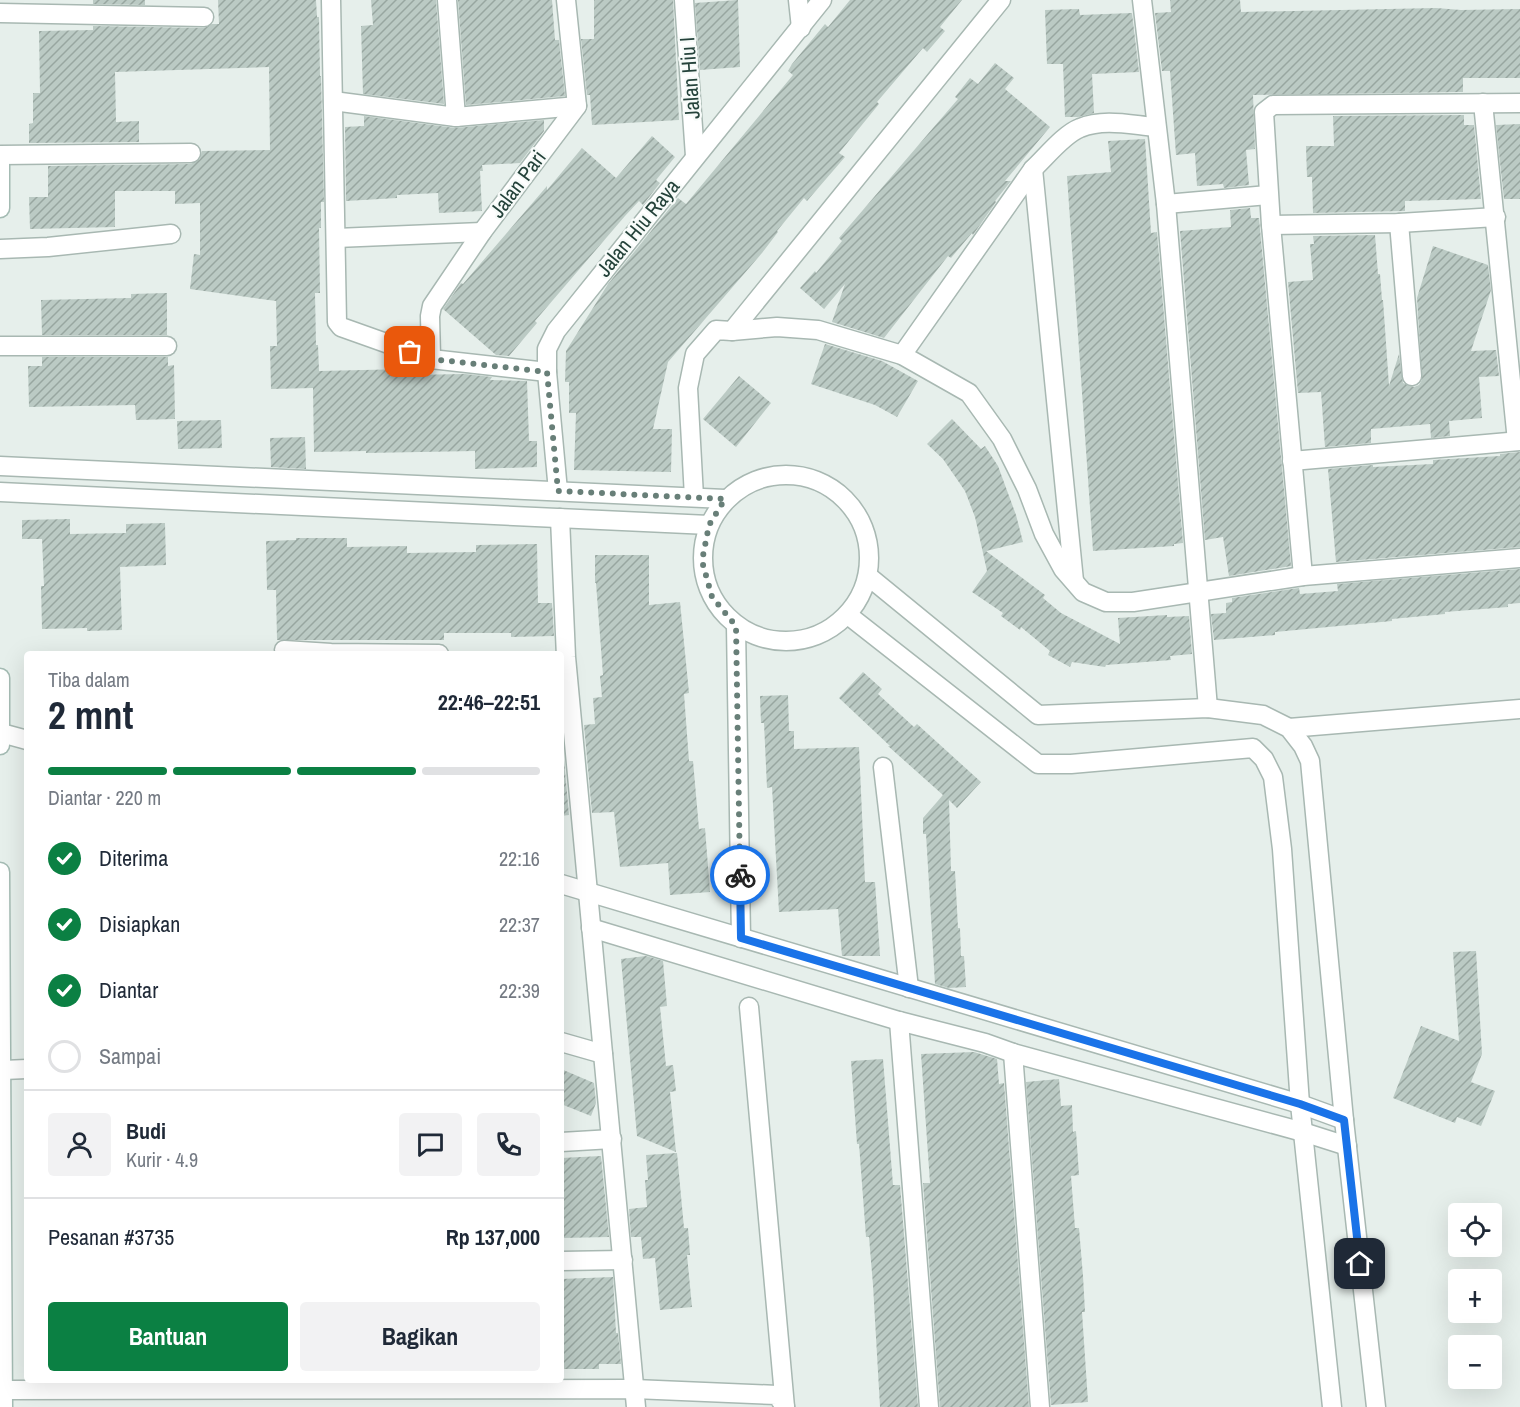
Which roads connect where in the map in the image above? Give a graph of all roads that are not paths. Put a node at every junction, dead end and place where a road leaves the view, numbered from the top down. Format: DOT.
graph roads {
  1 [pos="331,0"];
  2 [pos="447,0"];
  3 [pos="566,0"];
  4 [pos="684,0"];
  5 [pos="798,0"];
  6 [pos="822,0"];
  7 [pos="1001,0"];
  8 [pos="1142,0"];
  9 [pos="0,13"];
  10 [pos="204,17"];
  11 [pos="801,28"];
  12 [pos="333,101"];
  13 [pos="1483,103"];
  14 [pos="1520,103"];
  15 [pos="577,106"];
  16 [pos="456,117"];
  17 [pos="1156,127"];
  18 [pos="191,153"];
  19 [pos="0,155"];
  20 [pos="695,156"];
  21 [pos="0,163"];
  22 [pos="1034,169"];
  23 [pos="1268,195"];
  24 [pos="1166,204"];
  25 [pos="0,208"];
  26 [pos="1496,217"];
  27 [pos="1398,223"];
  28 [pos="1270,225"];
  29 [pos="482,232"];
  30 [pos="171,234"];
  31 [pos="336,238"];
  32 [pos="0,249"];
  33 [pos="732,330"];
  34 [pos="0,346"];
  35 [pos="167,346"];
  36 [pos="902,356"];
  37 [pos="431,359"];
  38 [pos="547,372"];
  39 [pos="1412,376"];
  40 [pos="1519,441"];
  41 [pos="1292,461"];
  42 [pos="0,466"];
  43 [pos="558,491"];
  44 [pos="0,492"];
  45 [pos="694,497"];
  46 [pos="725,499"];
  47 [pos="560,518"];
  48 [pos="709,525"];
  49 [pos="1520,558"];
  50 [pos="868,576"];
  51 [pos="1303,576"];
  52 [pos="1074,581"];
  53 [pos="1199,591"];
  54 [pos="848,615"];
  55 [pos="736,626"];
  56 [pos="284,650"];
  57 [pos="300,651"];
  58 [pos="563,651"];
  59 [pos="564,666"];
  60 [pos="0,678"];
  61 [pos="1208,708"];
  62 [pos="1520,709"];
  63 [pos="1289,728"];
  64 [pos="1,739"];
  65 [pos="24,740"];
  66 [pos="883,767"];
  67 [pos="0,872"];
  68 [pos="564,885"];
  69 [pos="588,892"];
  70 [pos="591,928"];
  71 [pos="741,938"];
  72 [pos="909,988"];
  73 [pos="749,1007"];
  74 [pos="899,1021"];
  75 [pos="564,1043"];
  76 [pos="1013,1053"];
  77 [pos="603,1054"];
  78 [pos="24,1069"];
  79 [pos="3,1070"];
  80 [pos="1300,1104"];
  81 [pos="1344,1120"];
  82 [pos="1304,1132"];
  83 [pos="612,1139"];
  84 [pos="564,1142"];
  85 [pos="1,1146"];
  86 [pos="1347,1146"];
  87 [pos="623,1260"];
  88 [pos="564,1261"];
  89 [pos="398,1398"];
  90 [pos="635,1398"];
  91 [pos="3,1399"];
  92 [pos="785,1407"];
  93 [pos="929,1407"];
  94 [pos="1040,1407"];
  95 [pos="1332,1407"];
  96 [pos="1376,1407"];
  1 -- 12 [label="street"];
  2 -- 16 [label="street"];
  3 -- 15 [label="street"];
  4 -- 20 [label="street, Jalan Hiu I"];
  5 -- 11 [label="street"];
  6 -- 11 [label="street, Jalan Hiu Raya"];
  7 -- 33 [label="street"];
  8 -- 17 [label="street"];
  9 -- 10 [label="street"];
  11 -- 20 [label="street, Jalan Hiu Raya"];
  12 -- 16 [label="street"];
  12 -- 31 [label="street"];
  13 -- 14 [label="street"];
  13 -- 23 [label="street"];
  13 -- 26 [label="street"];
  15 -- 16 [label="street"];
  15 -- 29 [label="street, Jalan Pari"];
  17 -- 22 [label="street"];
  17 -- 24 [label="street"];
  18 -- 19 [label="street"];
  20 -- 38 [label="street, Jalan Hiu Raya"];
  21 -- 25 [label="street"];
  22 -- 36 [label="street"];
  22 -- 52 [label="street"];
  23 -- 24 [label="street"];
  23 -- 28 [label="street"];
  24 -- 53 [label="street"];
  26 -- 27 [label="street"];
  26 -- 40 [label="street"];
  27 -- 28 [label="street"];
  27 -- 39 [label="street"];
  28 -- 41 [label="street"];
  29 -- 31 [label="street"];
  29 -- 37 [label="street, Jalan Pari"];
  30 -- 32 [label="street"];
  31 -- 37 [label="street"];
  33 -- 36 [label="street"];
  33 -- 45 [label="street"];
  34 -- 35 [label="street"];
  36 -- 52 [label="street"];
  37 -- 38 [label="street"];
  38 -- 43 [label="street, Jalan Hiu Raya"];
  40 -- 41 [label="street"];
  41 -- 51 [label="street"];
  42 -- 43 [label="street"];
  43 -- 45 [label="street"];
  44 -- 47 [label="street"];
  45 -- 46 [label="street"];
  46 -- 48 [label="street"];
  46 -- 50 [label="street"];
  47 -- 48 [label="street"];
  47 -- 58 [label="street"];
  48 -- 55 [label="street"];
  49 -- 51 [label="street"];
  50 -- 54 [label="street"];
  50 -- 61 [label="street"];
  51 -- 53 [label="street"];
  52 -- 53 [label="street"];
  53 -- 61 [label="street"];
  54 -- 55 [label="street"];
  54 -- 80 [label="street"];
  55 -- 71 [label="street"];
  56 -- 57 [label="street"];
  59 -- 69 [label="street"];
  60 -- 64 [label="street"];
  61 -- 63 [label="street"];
  62 -- 63 [label="street"];
  63 -- 81 [label="street"];
  64 -- 65 [label="street"];
  66 -- 72 [label="street"];
  67 -- 79 [label="street"];
  68 -- 69 [label="street"];
  69 -- 70 [label="street"];
  69 -- 71 [label="street"];
  70 -- 74 [label="street"];
  70 -- 77 [label="street"];
  71 -- 72 [label="street"];
  72 -- 80 [label="street"];
  73 -- 92 [label="street"];
  74 -- 76 [label="street"];
  74 -- 93 [label="street"];
  75 -- 77 [label="street"];
  76 -- 82 [label="street"];
  76 -- 94 [label="street"];
  77 -- 83 [label="street"];
  78 -- 79 [label="street"];
  79 -- 85 [label="street"];
  80 -- 81 [label="street"];
  80 -- 82 [label="street"];
  81 -- 86 [label="street"];
  82 -- 86 [label="street"];
  82 -- 95 [label="street"];
  83 -- 84 [label="street"];
  83 -- 87 [label="street"];
  85 -- 91 [label="street"];
  86 -- 96 [label="street"];
  87 -- 88 [label="street"];
  87 -- 90 [label="street"];
  89 -- 90 [label="street"];
  89 -- 91 [label="street"];
  90 -- 92 [label="street"];
}
